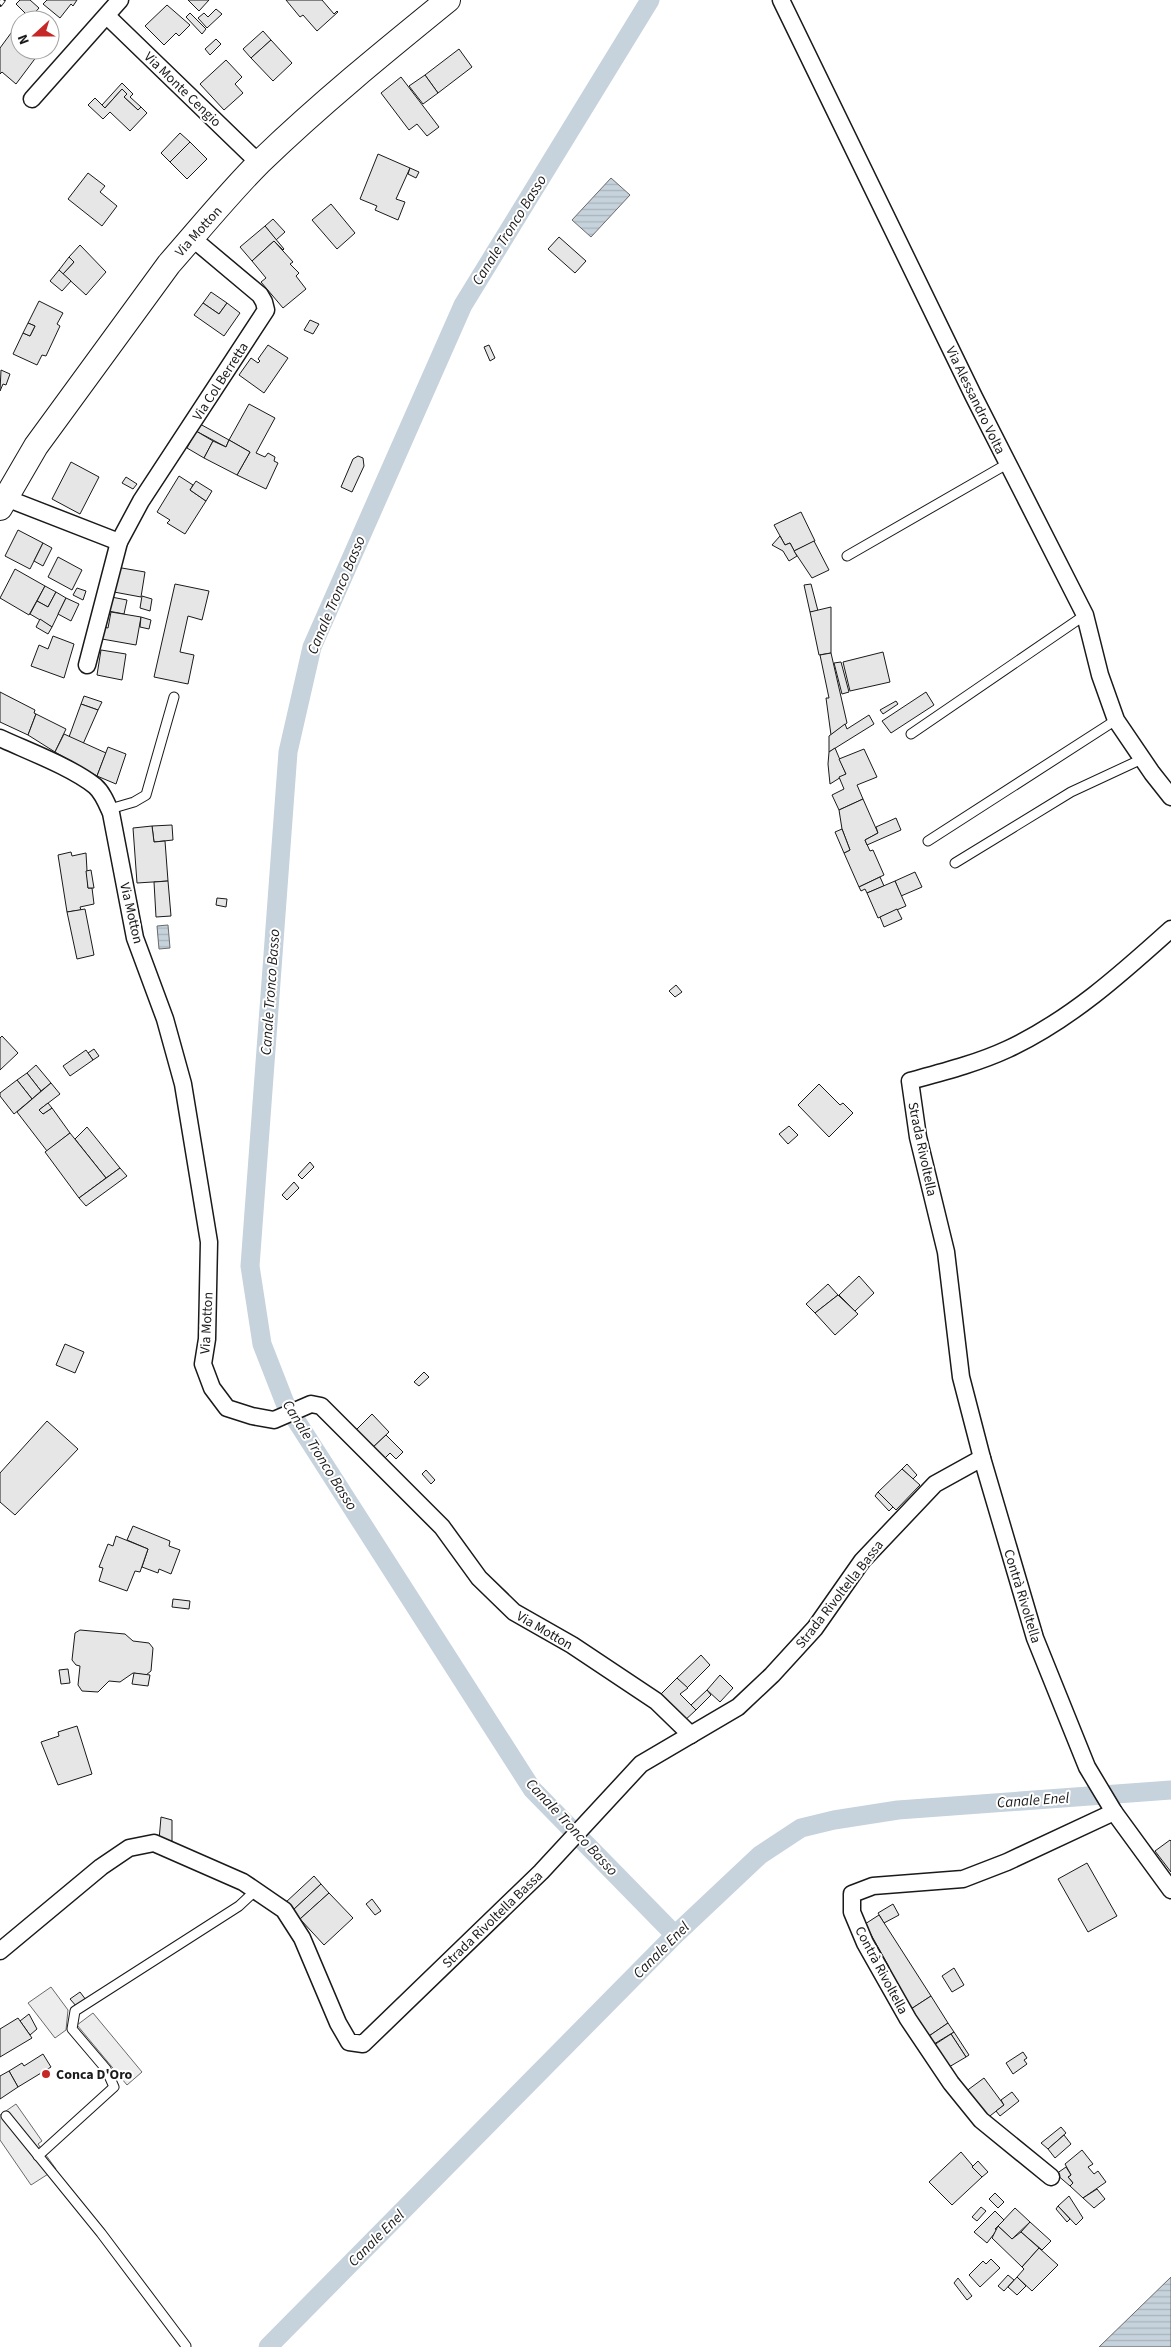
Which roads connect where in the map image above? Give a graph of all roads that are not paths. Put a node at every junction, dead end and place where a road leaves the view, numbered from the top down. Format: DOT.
graph roads {
  1 [pos="120,0"];
  2 [pos="448,0"];
  3 [pos="781,0"];
  4 [pos="106,16"];
  5 [pos="32,99"];
  6 [pos="259,163"];
  7 [pos="192,238"];
  8 [pos="1008,464"];
  9 [pos="3,503"];
  10 [pos="120,542"];
  11 [pos="847,556"];
  12 [pos="1085,615"];
  13 [pos="87,665"];
  14 [pos="174,698"];
  15 [pos="1116,720"];
  16 [pos="911,734"];
  17 [pos="0,738"];
  18 [pos="1142,759"];
  19 [pos="1171,797"];
  20 [pos="110,809"];
  21 [pos="928,840"];
  22 [pos="955,863"];
  23 [pos="1171,929"];
  24 [pos="982,1458"];
  25 [pos="691,1735"];
  26 [pos="1114,1812"];
  27 [pos="1171,1890"];
  28 [pos="255,1891"];
  29 [pos="0,1951"];
  30 [pos="6,2116"];
  31 [pos="38,2156"];
  32 [pos="1051,2176"];
  33 [pos="186,2346"];
  1 -- 4 [label="street"];
  2 -- 6 [label="main road, Via Motton"];
  3 -- 8 [label="street, Via Alessandro Volta"];
  4 -- 5 [label="street"];
  4 -- 6 [label="street, Via Monte Cengio"];
  6 -- 7 [label="main road, Via Motton"];
  7 -- 9 [label="main road, Via Motton"];
  7 -- 10 [label="street, Via Col Berretta"];
  8 -- 11 [label="lane"];
  8 -- 12 [label="street, Via Alessandro Volta"];
  9 -- 10 [label="street"];
  10 -- 13 [label="street, Via Col Berretta"];
  12 -- 15 [label="street, Via Alessandro Volta"];
  12 -- 16 [label="lane"];
  14 -- 20 [label="lane"];
  15 -- 18 [label="street, Via Alessandro Volta"];
  15 -- 21 [label="lane"];
  17 -- 20 [label="street, Via Motton"];
  18 -- 19 [label="street, Via Alessandro Volta"];
  18 -- 22 [label="lane"];
  20 -- 25 [label="street, Via Motton"];
  23 -- 24 [label="street, Strada Rivoltella"];
  24 -- 25 [label="street, Strada Rivoltella Bassa"];
  24 -- 26 [label="street, Contrà Rivoltella"];
  25 -- 28 [label="street, Strada Rivoltella Bassa"];
  26 -- 27 [label="street, Contrà Rivoltella"];
  26 -- 32 [label="street, Contrà Rivoltella"];
  28 -- 29 [label="street, Strada Rivoltella Bassa"];
  28 -- 31 [label="lane"];
  30 -- 31 [label="lane"];
  31 -- 33 [label="lane"];
}
